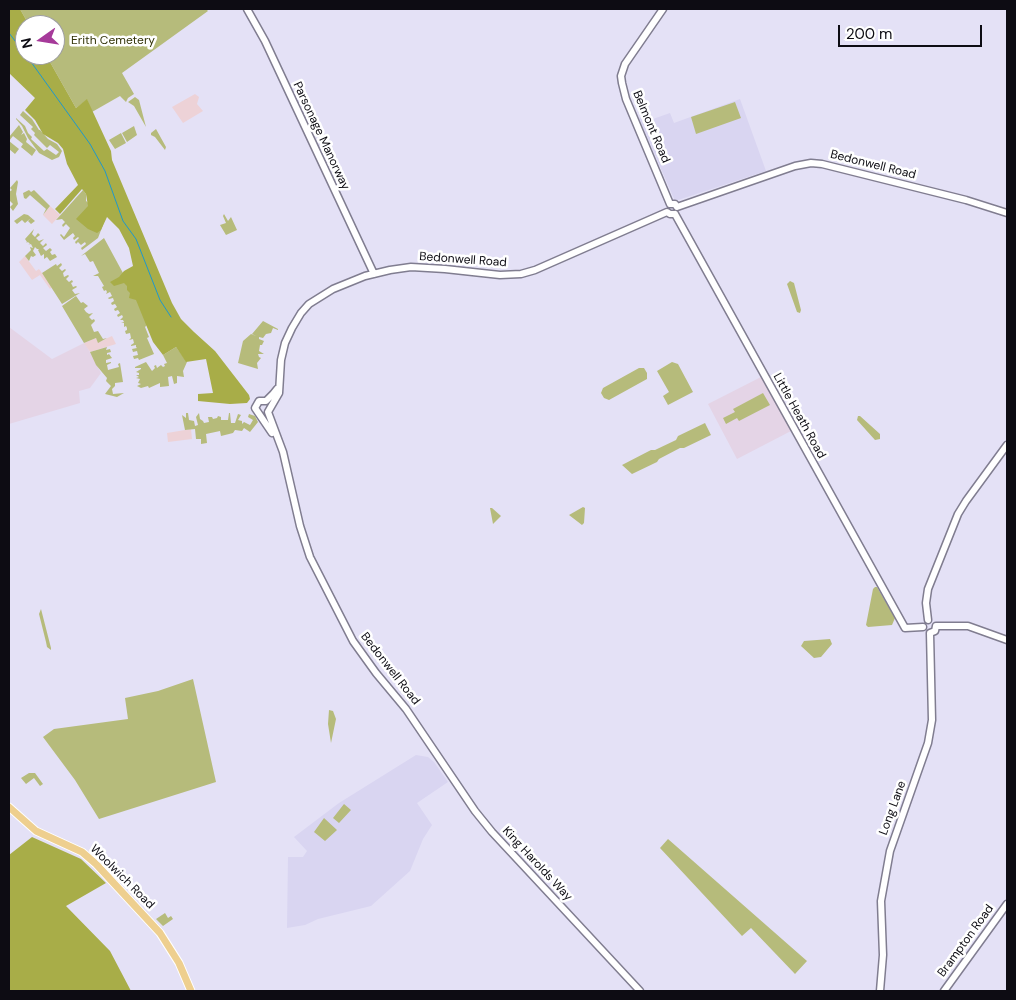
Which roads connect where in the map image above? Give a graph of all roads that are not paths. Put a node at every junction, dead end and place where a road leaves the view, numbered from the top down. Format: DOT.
graph roads {
  1 [pos="248,9"];
  2 [pos="663,9"];
  3 [pos="672,209"];
  4 [pos="1007,213"];
  5 [pos="374,274"];
  6 [pos="268,406"];
  7 [pos="260,414"];
  8 [pos="277,440"];
  9 [pos="1007,445"];
  10 [pos="928,620"];
  11 [pos="936,626"];
  12 [pos="923,627"];
  13 [pos="930,633"];
  14 [pos="1007,640"];
  15 [pos="429,742"];
  16 [pos="9,807"];
  17 [pos="1007,904"];
  18 [pos="191,991"];
  19 [pos="640,991"];
  20 [pos="880,991"];
  21 [pos="944,991"];
  1 -- 5 [label="street, Parsonage Manorway"];
  2 -- 3 [label="street, Belmont Road"];
  3 -- 4 [label="street, Bedonwell Road"];
  3 -- 5 [label="street, Bedonwell Road"];
  3 -- 12 [label="street, Little Heath Road"];
  5 -- 6 [label="street, Bedonwell Road"];
  6 -- 7 [label="street"];
  6 -- 7 [label="street, Bedonwell Road"];
  6 -- 8 [label="street, Bedonwell Road"];
  7 -- 8 [label="street, Bedonwell Road"];
  8 -- 15 [label="street, Bedonwell Road"];
  9 -- 10 [label="street"];
  10 -- 11 [label="street"];
  10 -- 12 [label="street"];
  11 -- 13 [label="street"];
  11 -- 14 [label="street"];
  12 -- 13 [label="street"];
  13 -- 20 [label="street, Long Lane"];
  15 -- 19 [label="street, King Harolds Way"];
  16 -- 18 [label="main road, Woolwich Road"];
  17 -- 21 [label="street, Brampton Road"];
}
